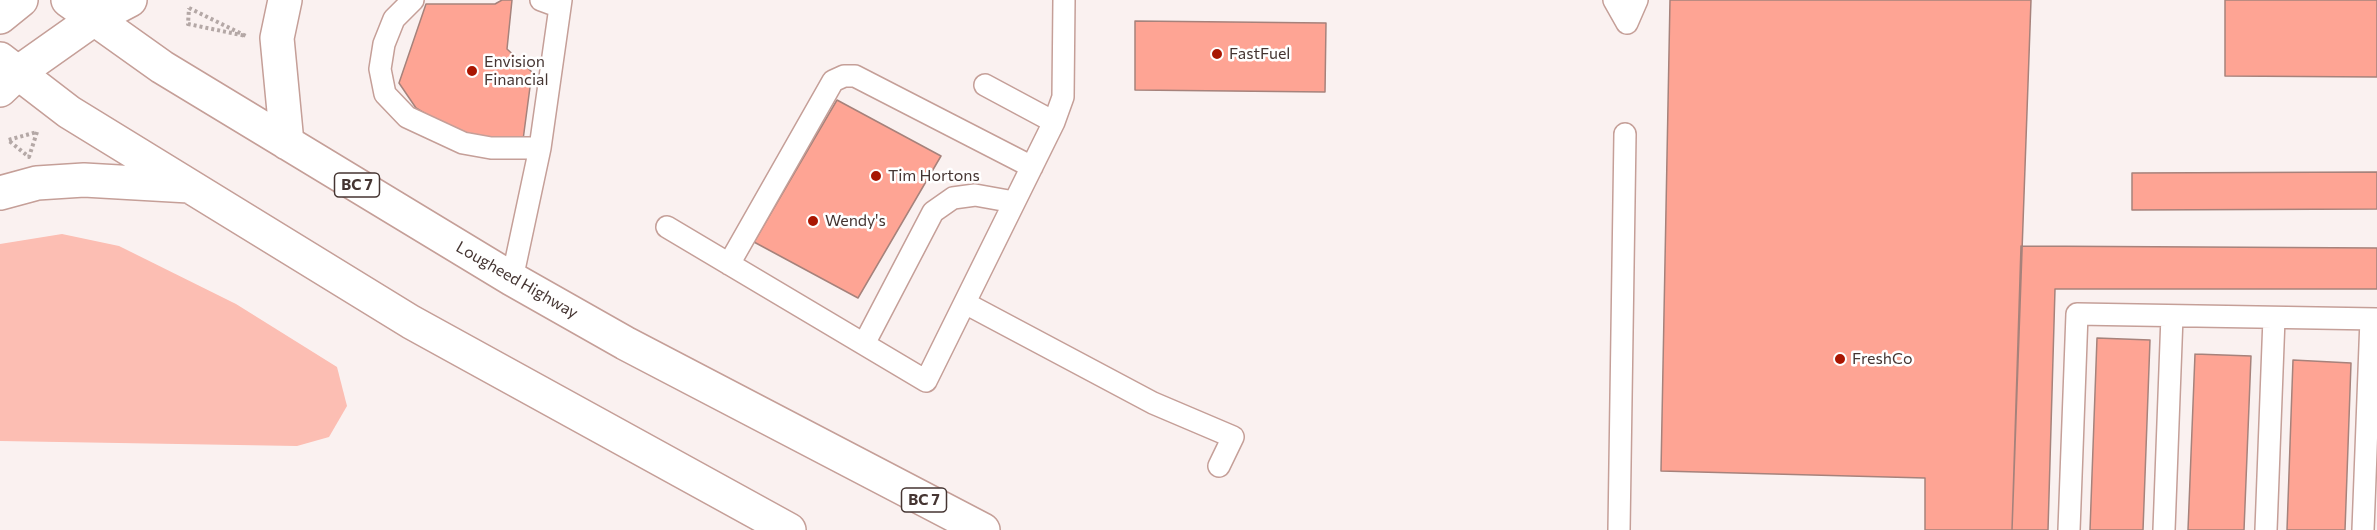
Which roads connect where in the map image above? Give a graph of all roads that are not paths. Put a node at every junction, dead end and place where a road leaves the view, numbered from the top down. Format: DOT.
graph roads {
  1 [pos="21,0"];
  2 [pos="68,0"];
  3 [pos="130,0"];
  4 [pos="285,0"];
  5 [pos="413,0"];
  6 [pos="1064,0"];
  7 [pos="1614,0"];
  8 [pos="1636,0"];
  9 [pos="554,2"];
  10 [pos="0,17"];
  11 [pos="94,19"];
  12 [pos="6,74"];
  13 [pos="985,85"];
  14 [pos="1054,122"];
  15 [pos="1625,134"];
  16 [pos="286,143"];
  17 [pos="540,148"];
  18 [pos="1032,167"];
  19 [pos="193,186"];
  20 [pos="0,193"];
  21 [pos="1014,202"];
  22 [pos="667,227"];
  23 [pos="729,264"];
  24 [pos="512,279"];
  25 [pos="965,303"];
  26 [pos="2172,316"];
  27 [pos="2274,318"];
  28 [pos="2374,319"];
  29 [pos="864,344"];
  30 [pos="1219,466"];
  31 [pos="789,530"];
  32 [pos="983,530"];
  33 [pos="1619,530"];
  34 [pos="2069,530"];
  35 [pos="2164,530"];
  36 [pos="2266,530"];
  37 [pos="2363,530"];
  1 -- 10 [label="main road"];
  2 -- 11 [label="main road, Lougheed Highway / BC 7"];
  3 -- 11 [label="main road"];
  4 -- 16 [label="main road"];
  5 -- 17 [label="lane"];
  6 -- 14 [label="lane"];
  7 -- 8 [label="lane"];
  9 -- 17 [label="lane"];
  11 -- 12 [label="main road"];
  11 -- 16 [label="main road, Lougheed Highway / BC 7"];
  12 -- 19 [label="main road"];
  13 -- 14 [label="lane"];
  14 -- 18 [label="lane"];
  15 -- 33 [label="lane"];
  16 -- 24 [label="main road, Lougheed Highway / BC 7"];
  17 -- 24 [label="lane"];
  18 -- 21 [label="lane"];
  18 -- 23 [label="lane"];
  19 -- 20 [label="main road"];
  19 -- 31 [label="main road"];
  21 -- 25 [label="lane"];
  21 -- 29 [label="lane"];
  22 -- 23 [label="lane"];
  23 -- 29 [label="lane"];
  24 -- 32 [label="main road, Lougheed Highway / BC 7"];
  25 -- 29 [label="lane"];
  25 -- 30 [label="lane"];
  26 -- 27 [label="lane"];
  26 -- 34 [label="lane"];
  26 -- 35 [label="lane"];
  27 -- 28 [label="lane"];
  27 -- 36 [label="lane"];
  28 -- 37 [label="lane"];
}
